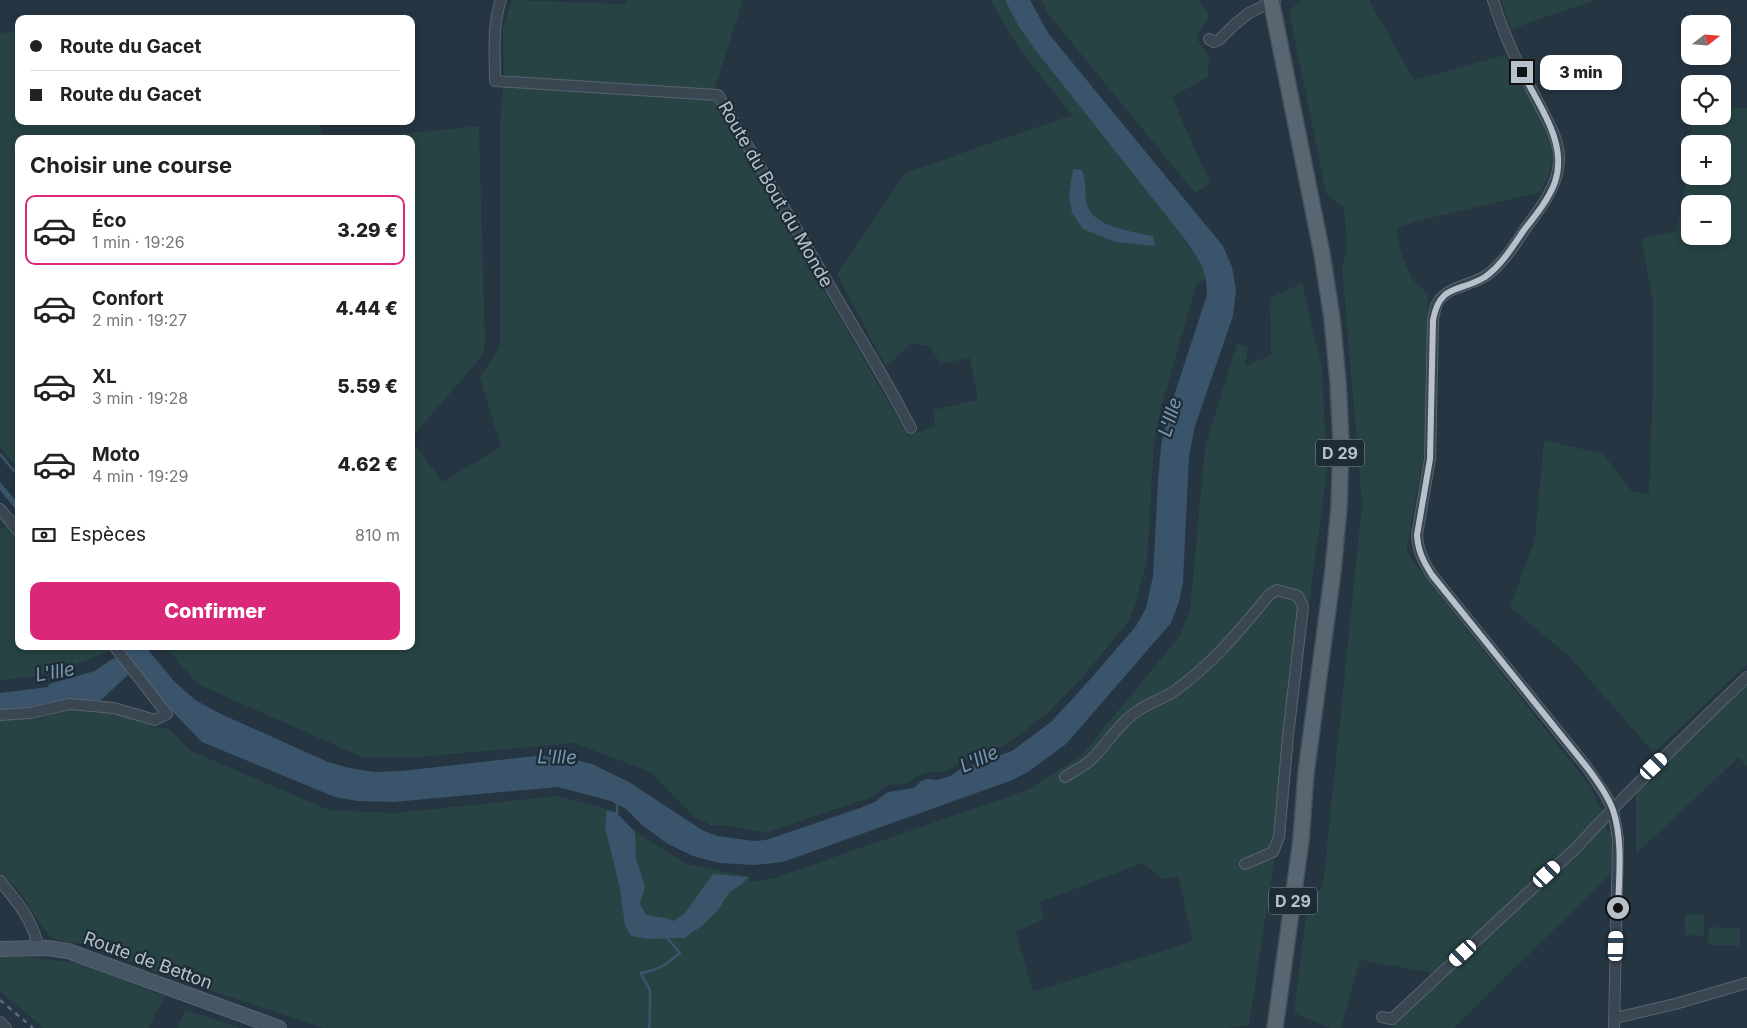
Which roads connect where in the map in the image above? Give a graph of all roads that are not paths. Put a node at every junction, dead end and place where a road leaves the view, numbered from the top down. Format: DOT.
graph roads {
  1 [pos="501,0"];
  2 [pos="1493,0"];
  3 [pos="1273,1"];
  4 [pos="1209,39"];
  5 [pos="911,428"];
  6 [pos="0,509"];
  7 [pos="15,527"];
  8 [pos="117,650"];
  9 [pos="1747,676"];
  10 [pos="0,715"];
  11 [pos="1065,777"];
  12 [pos="1613,810"];
  13 [pos="1245,864"];
  14 [pos="0,881"];
  15 [pos="38,948"];
  16 [pos="0,949"];
  17 [pos="1746,984"];
  18 [pos="1382,1017"];
  19 [pos="1273,1018"];
  20 [pos="0,1022"];
  21 [pos="1615,1023"];
  22 [pos="6,1028"];
  23 [pos="279,1028"];
  24 [pos="1266,1028"];
  25 [pos="1270,1028"];
  26 [pos="1287,1028"];
  1 -- 5 [label="street, Route du Bout du Monde"];
  2 -- 12 [label="street"];
  3 -- 4 [label="street"];
  3 -- 19 [label="main road, D 29"];
  6 -- 7 [label="street"];
  8 -- 10 [label="street"];
  9 -- 12 [label="street"];
  11 -- 13 [label="street"];
  12 -- 18 [label="street"];
  12 -- 21 [label="street"];
  14 -- 15 [label="street"];
  15 -- 16 [label="main road, Route de Betton"];
  15 -- 23 [label="main road, Route de Betton"];
  17 -- 21 [label="street"];
  19 -- 24 [label="main road, D 29"];
  19 -- 25 [label="main road, D 29"];
  19 -- 26 [label="main road"];
  20 -- 22 [label="street"];
}
